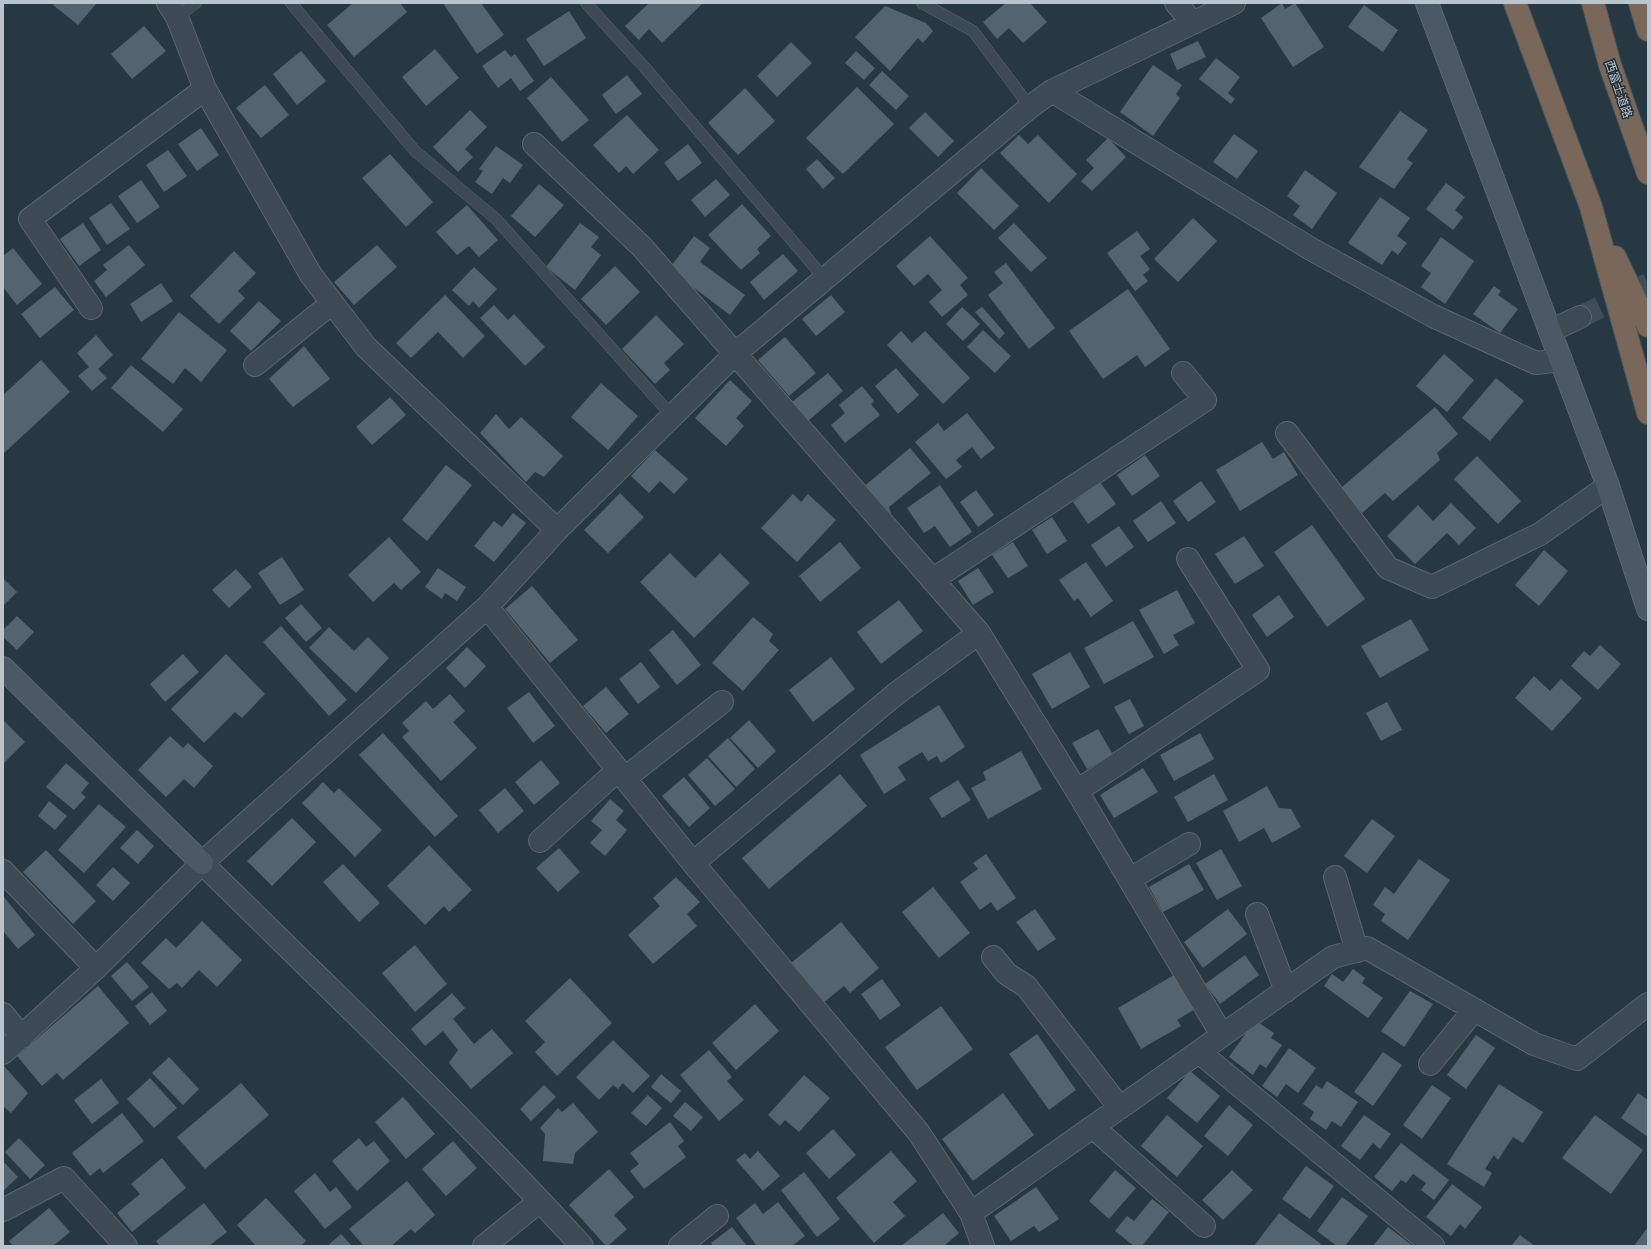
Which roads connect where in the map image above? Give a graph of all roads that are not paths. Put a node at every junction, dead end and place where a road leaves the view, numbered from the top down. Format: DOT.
graph roads {
  1 [pos="196,3"];
  2 [pos="291,3"];
  3 [pos="586,3"];
  4 [pos="922,3"];
  5 [pos="1176,3"];
  6 [pos="1234,3"];
  7 [pos="1427,3"];
  8 [pos="1515,3"];
  9 [pos="1593,3"];
  10 [pos="1640,3"];
  11 [pos="173,10"];
  12 [pos="1193,23"];
  13 [pos="1648,30"];
  14 [pos="205,89"];
  15 [pos="1052,91"];
  16 [pos="1030,107"];
  17 [pos="534,144"];
  18 [pos="1648,173"];
  19 [pos="1591,207"];
  20 [pos="825,280"];
  21 [pos="332,303"];
  22 [pos="91,308"];
  23 [pos="1580,317"];
  24 [pos="1648,326"];
  25 [pos="1550,331"];
  26 [pos="736,353"];
  27 [pos="1561,360"];
  28 [pos="256,365"];
  29 [pos="1182,373"];
  30 [pos="1648,413"];
  31 [pos="672,416"];
  32 [pos="1287,433"];
  33 [pos="1608,486"];
  34 [pos="557,530"];
  35 [pos="1188,559"];
  36 [pos="932,580"];
  37 [pos="487,607"];
  38 [pos="1648,609"];
  39 [pos="979,633"];
  40 [pos="3,668"];
  41 [pos="722,702"];
  42 [pos="622,774"];
  43 [pos="1077,791"];
  44 [pos="540,841"];
  45 [pos="1189,844"];
  46 [pos="202,862"];
  47 [pos="693,863"];
  48 [pos="3,871"];
  49 [pos="1335,877"];
  50 [pos="1130,879"];
  51 [pos="1257,914"];
  52 [pos="1357,951"];
  53 [pos="993,957"];
  54 [pos="96,968"];
  55 [pos="1286,991"];
  56 [pos="1648,1004"];
  57 [pos="1474,1010"];
  58 [pos="3,1014"];
  59 [pos="1222,1035"];
  60 [pos="22,1037"];
  61 [pos="1199,1052"];
  62 [pos="3,1053"];
  63 [pos="1430,1064"];
  64 [pos="1120,1108"];
  65 [pos="1093,1127"];
  66 [pos="540,1201"];
  67 [pos="3,1210"];
  68 [pos="971,1213"];
  69 [pos="717,1216"];
  70 [pos="1204,1226"];
  71 [pos="126,1246"];
  72 [pos="484,1246"];
  73 [pos="582,1246"];
  74 [pos="680,1246"];
  75 [pos="983,1246"];
  76 [pos="1433,1246"];
  1 -- 11 [label="lane"];
  2 -- 31 [label="lane"];
  3 -- 20 [label="lane"];
  4 -- 16 [label="lane"];
  5 -- 12 [label="street"];
  6 -- 12 [label="street"];
  7 -- 25 [label="street"];
  8 -- 19 [label="highway"];
  9 -- 18 [label="highway, 西富士道路"];
  10 -- 13 [label="highway"];
  11 -- 14 [label="street"];
  12 -- 15 [label="street"];
  14 -- 21 [label="street"];
  14 -- 22 [label="street"];
  15 -- 16 [label="street"];
  15 -- 27 [label="street"];
  16 -- 20 [label="street"];
  17 -- 26 [label="street"];
  19 -- 24 [label="highway"];
  19 -- 30 [label="highway"];
  20 -- 26 [label="street"];
  21 -- 28 [label="street"];
  21 -- 34 [label="street"];
  23 -- 25 [label="street"];
  25 -- 27 [label="street"];
  26 -- 31 [label="street"];
  26 -- 36 [label="street"];
  27 -- 33 [label="street"];
  29 -- 36 [label="street"];
  31 -- 34 [label="street"];
  32 -- 33 [label="street"];
  33 -- 38 [label="street"];
  34 -- 37 [label="street"];
  35 -- 43 [label="street"];
  36 -- 39 [label="street"];
  37 -- 42 [label="street"];
  37 -- 46 [label="street"];
  39 -- 43 [label="street"];
  39 -- 47 [label="street"];
  40 -- 46 [label="street"];
  41 -- 42 [label="street"];
  42 -- 44 [label="street"];
  42 -- 47 [label="street"];
  43 -- 50 [label="street"];
  45 -- 50 [label="street"];
  46 -- 54 [label="street"];
  46 -- 66 [label="street"];
  47 -- 68 [label="street"];
  48 -- 54 [label="street"];
  49 -- 52 [label="street"];
  50 -- 59 [label="street"];
  51 -- 55 [label="street"];
  52 -- 55 [label="street"];
  52 -- 57 [label="street"];
  53 -- 64 [label="street"];
  54 -- 60 [label="street"];
  55 -- 59 [label="street"];
  56 -- 57 [label="street"];
  57 -- 63 [label="street"];
  58 -- 60 [label="street"];
  59 -- 61 [label="street"];
  60 -- 62 [label="street"];
  61 -- 64 [label="street"];
  61 -- 76 [label="street"];
  64 -- 65 [label="street"];
  65 -- 68 [label="street"];
  65 -- 70 [label="street"];
  66 -- 72 [label="street"];
  66 -- 73 [label="street"];
  67 -- 71 [label="street"];
  68 -- 75 [label="street"];
  69 -- 74 [label="street"];
}
